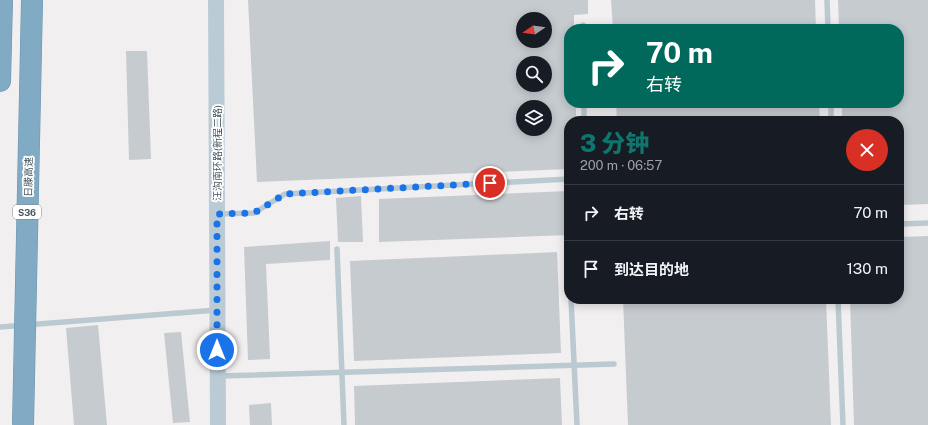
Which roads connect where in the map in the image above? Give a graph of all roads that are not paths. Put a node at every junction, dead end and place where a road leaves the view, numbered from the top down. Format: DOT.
graph roads {
  1 [pos="2,0"];
  2 [pos="32,0"];
  3 [pos="216,0"];
  4 [pos="827,0"];
  5 [pos="828,24"];
  6 [pos="0,81"];
  7 [pos="564,179"];
  8 [pos="217,214"];
  9 [pos="928,223"];
  10 [pos="904,224"];
  11 [pos="337,248"];
  12 [pos="571,304"];
  13 [pos="838,304"];
  14 [pos="217,310"];
  15 [pos="0,327"];
  16 [pos="614,364"];
  17 [pos="574,365"];
  18 [pos="342,372"];
  19 [pos="218,376"];
  20 [pos="23,425"];
  21 [pos="218,425"];
  22 [pos="344,425"];
  23 [pos="577,425"];
  24 [pos="844,425"];
  1 -- 6 [label="highway"];
  2 -- 20 [label="highway, 日滕高速 / S36, bridge"];
  3 -- 8 [label="main road, 汪沟南环路(新程二路)"];
  4 -- 5 [label="lane"];
  7 -- 8 [label="lane"];
  8 -- 14 [label="main road, 汪沟南环路(新程二路)"];
  9 -- 10 [label="lane"];
  11 -- 18 [label="lane"];
  12 -- 17 [label="lane"];
  13 -- 24 [label="lane"];
  14 -- 15 [label="lane"];
  14 -- 19 [label="main road, 汪沟南环路(新程二路)"];
  16 -- 17 [label="lane"];
  17 -- 18 [label="lane"];
  17 -- 23 [label="lane"];
  18 -- 19 [label="lane"];
  18 -- 22 [label="lane"];
  19 -- 21 [label="main road, 汪沟南环路(新程二路)"];
}
